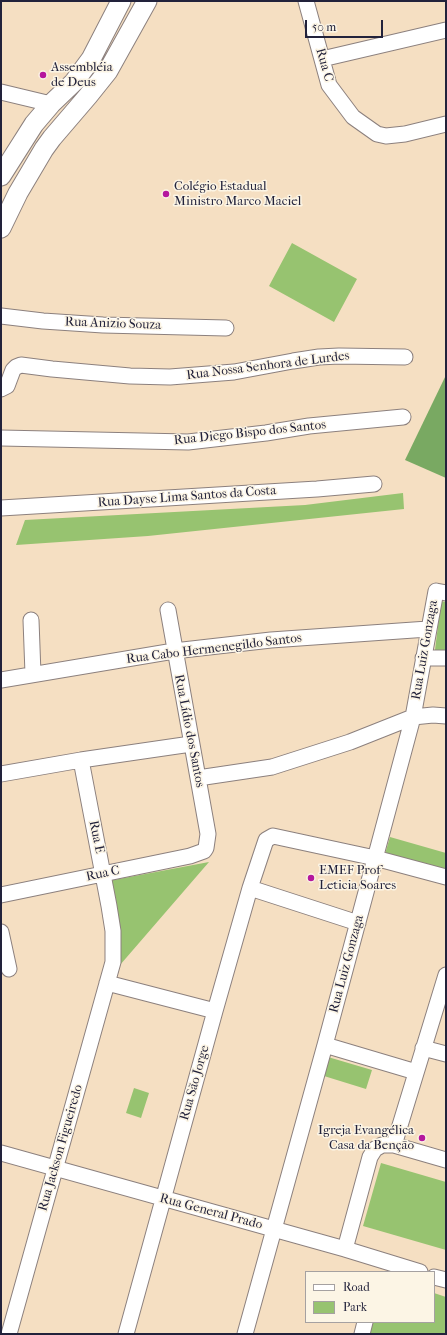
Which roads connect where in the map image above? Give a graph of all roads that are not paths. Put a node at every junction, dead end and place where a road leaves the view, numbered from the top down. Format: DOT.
graph roads {
  1 [pos="121,1"];
  2 [pos="147,1"];
  3 [pos="306,1"];
  4 [pos="446,30"];
  5 [pos="91,59"];
  6 [pos="322,59"];
  7 [pos="108,71"];
  8 [pos="74,82"];
  9 [pos="1,92"];
  10 [pos="88,96"];
  11 [pos="51,104"];
  12 [pos="446,124"];
  13 [pos="1,176"];
  14 [pos="1,228"];
  15 [pos="1,316"];
  16 [pos="226,328"];
  17 [pos="405,357"];
  18 [pos="1,389"];
  19 [pos="403,417"];
  20 [pos="1,438"];
  21 [pos="374,484"];
  22 [pos="1,508"];
  23 [pos="441,592"];
  24 [pos="168,610"];
  25 [pos="31,620"];
  26 [pos="428,629"];
  27 [pos="174,651"];
  28 [pos="423,658"];
  29 [pos="446,658"];
  30 [pos="33,674"];
  31 [pos="1,680"];
  32 [pos="446,716"];
  33 [pos="413,717"];
  34 [pos="191,744"];
  35 [pos="80,760"];
  36 [pos="1,774"];
  37 [pos="198,778"];
  38 [pos="204,851"];
  39 [pos="375,858"];
  40 [pos="104,874"];
  41 [pos="446,877"];
  42 [pos="250,888"];
  43 [pos="1,895"];
  44 [pos="358,923"];
  45 [pos="1,932"];
  46 [pos="113,962"];
  47 [pos="9,969"];
  48 [pos="446,975"];
  49 [pos="107,983"];
  50 [pos="215,1011"];
  51 [pos="325,1046"];
  52 [pos="423,1048"];
  53 [pos="446,1054"];
  54 [pos="416,1072"];
  55 [pos="394,1145"];
  56 [pos="1,1153"];
  57 [pos="446,1160"];
  58 [pos="55,1169"];
  59 [pos="163,1199"];
  60 [pos="274,1230"];
  61 [pos="345,1249"];
  62 [pos="381,1266"];
  63 [pos="414,1271"];
  64 [pos="435,1277"];
  65 [pos="446,1280"];
  66 [pos="365,1323"];
  67 [pos="9,1334"];
  68 [pos="126,1334"];
  69 [pos="245,1334"];
  70 [pos="362,1334"];
  1 -- 5 [label="main road"];
  2 -- 7 [label="main road"];
  3 -- 6 [label="street, Rua C"];
  4 -- 6 [label="street"];
  5 -- 7 [label="main road"];
  5 -- 8 [label="main road"];
  6 -- 12 [label="street, Rua C"];
  7 -- 10 [label="main road"];
  8 -- 10 [label="main road"];
  8 -- 11 [label="main road"];
  9 -- 11 [label="street"];
  10 -- 14 [label="main road"];
  11 -- 13 [label="main road"];
  15 -- 16 [label="street, Rua Anizio Souza"];
  17 -- 18 [label="street, Rua Nossa Senhora de Lurdes"];
  19 -- 20 [label="street, Rua Diego Bispo dos Santos"];
  21 -- 22 [label="street, Rua Dayse Lima Santos da Costa"];
  23 -- 26 [label="street, Rua Luiz Gonzaga"];
  24 -- 27 [label="street, Rua Lídio dos Santos"];
  25 -- 30 [label="street"];
  26 -- 27 [label="street, Rua Cabo Hermenegildo Santos"];
  26 -- 28 [label="street, Rua Luiz Gonzaga"];
  27 -- 30 [label="street, Rua Cabo Hermenegildo Santos"];
  27 -- 34 [label="street, Rua Lídio dos Santos"];
  28 -- 29 [label="street"];
  28 -- 33 [label="street, Rua Luiz Gonzaga"];
  30 -- 31 [label="street, Rua Cabo Hermenegildo Santos"];
  32 -- 33 [label="street"];
  33 -- 37 [label="street"];
  33 -- 39 [label="street, Rua Luiz Gonzaga"];
  34 -- 35 [label="street"];
  34 -- 37 [label="street, Rua Lídio dos Santos"];
  35 -- 36 [label="street"];
  35 -- 40 [label="street, Rua E"];
  37 -- 38 [label="street, Rua Lídio dos Santos"];
  38 -- 40 [label="street, Rua C"];
  39 -- 41 [label="street"];
  39 -- 42 [label="street, Rua São Jorge"];
  39 -- 44 [label="street, Rua Luiz Gonzaga"];
  40 -- 43 [label="street, Rua C"];
  40 -- 46 [label="street, Rua E"];
  42 -- 44 [label="street"];
  42 -- 50 [label="street, Rua São Jorge"];
  44 -- 51 [label="street, Rua Luiz Gonzaga"];
  45 -- 47 [label="street"];
  46 -- 49 [label="street, Rua Jackson Figueiredo"];
  48 -- 52 [label="street"];
  49 -- 50 [label="street"];
  49 -- 58 [label="street, Rua Jackson Figueiredo"];
  50 -- 59 [label="street, Rua São Jorge"];
  51 -- 54 [label="street"];
  51 -- 60 [label="street, Rua Luiz Gonzaga"];
  52 -- 53 [label="street"];
  52 -- 54 [label="street"];
  54 -- 55 [label="street"];
  55 -- 57 [label="street"];
  55 -- 61 [label="street"];
  56 -- 58 [label="street, Rua General Prado"];
  58 -- 59 [label="street, Rua General Prado"];
  58 -- 67 [label="street, Rua Jackson Figueiredo"];
  59 -- 60 [label="street, Rua General Prado"];
  59 -- 68 [label="street, Rua São Jorge"];
  60 -- 61 [label="street, Rua General Prado"];
  60 -- 69 [label="street, Rua Luiz Gonzaga"];
  61 -- 62 [label="street, Rua General Prado"];
  62 -- 63 [label="street, Rua General Prado"];
  64 -- 65 [label="street"];
  66 -- 70 [label="street"];
}
